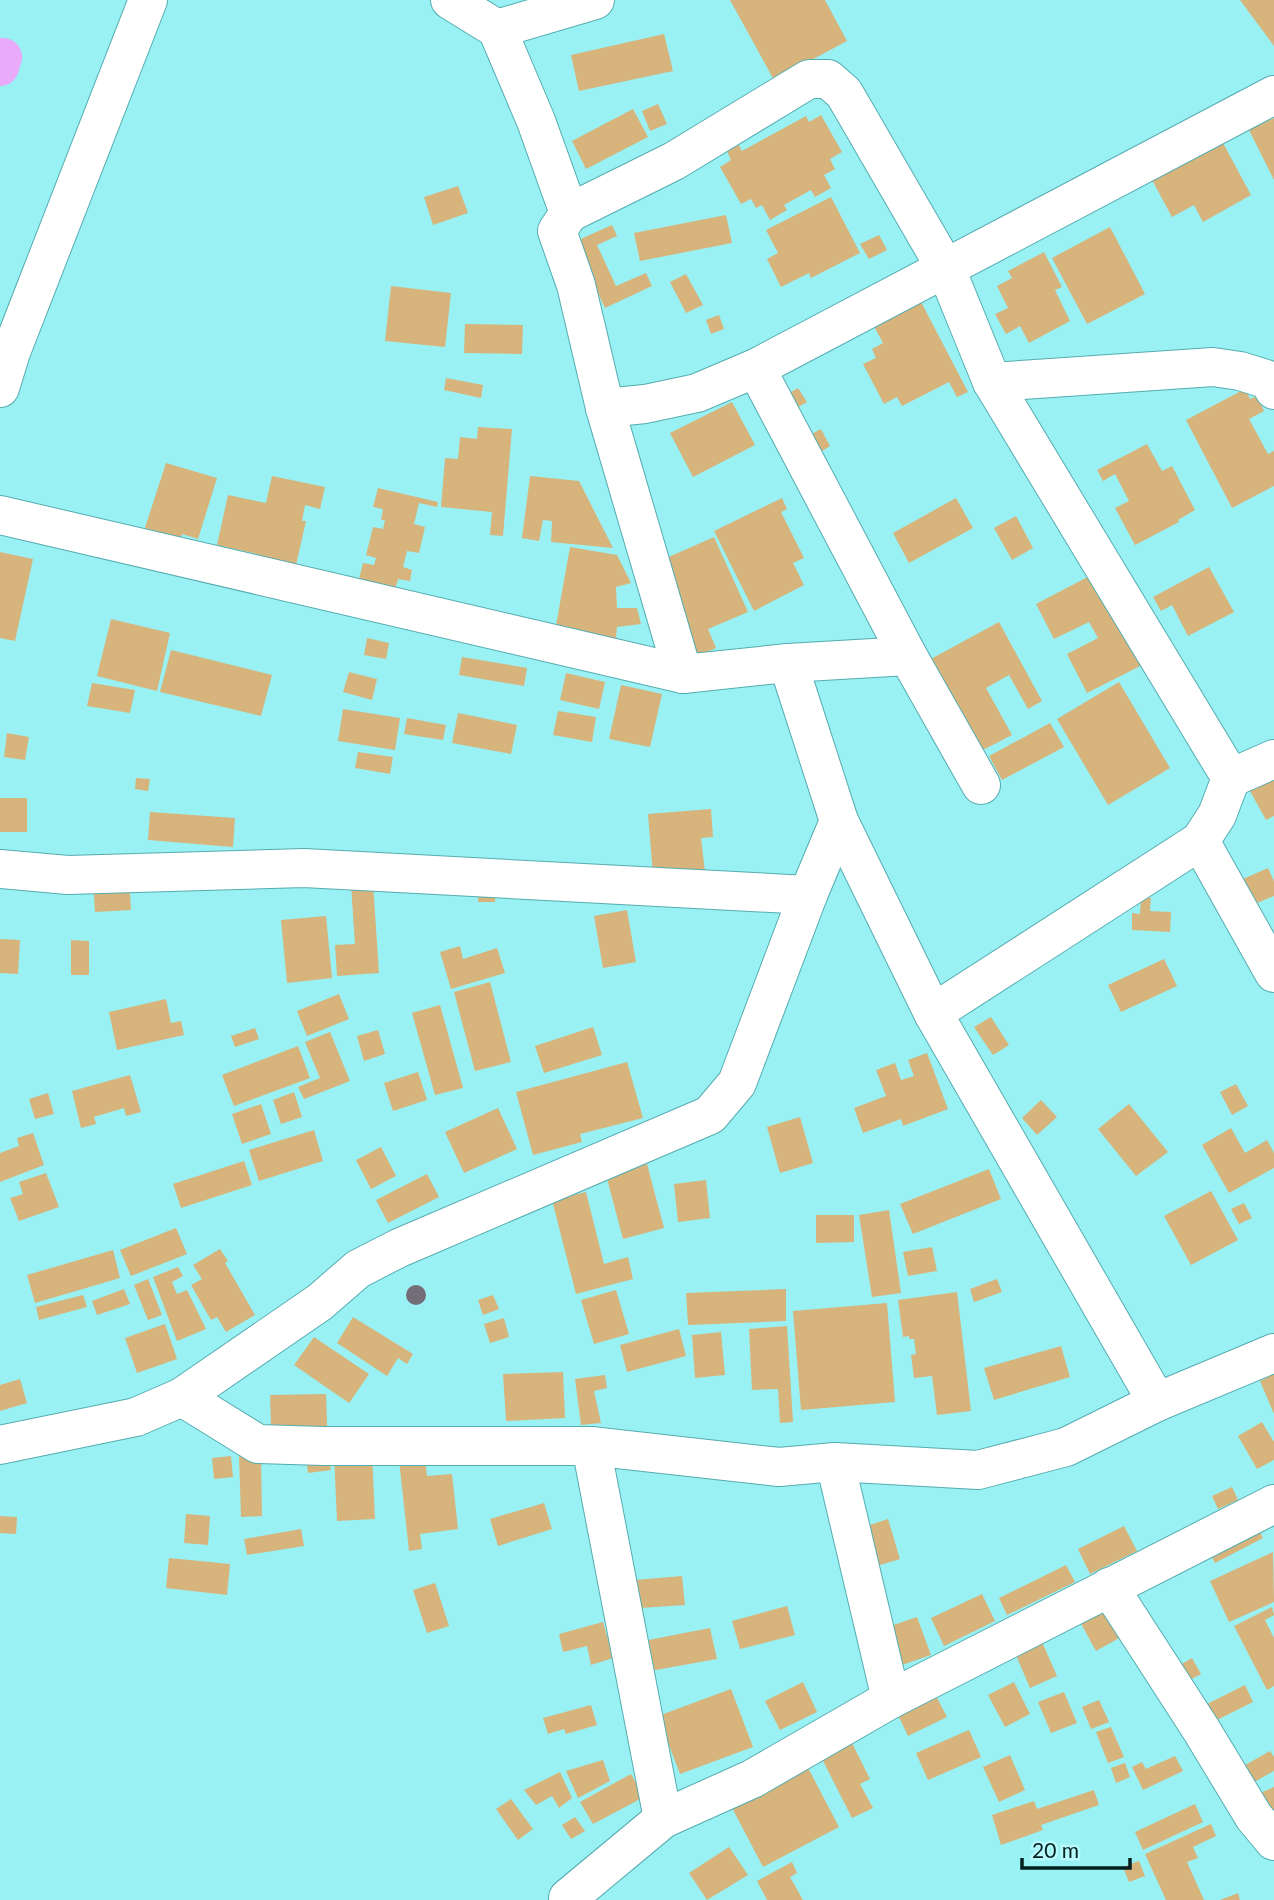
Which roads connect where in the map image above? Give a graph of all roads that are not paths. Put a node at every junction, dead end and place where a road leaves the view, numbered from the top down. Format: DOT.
graph roads {
  1 [pos="148,0"];
  2 [pos="450,0"];
  3 [pos="595,0"];
  4 [pos="497,29"];
  5 [pos="1274,95"];
  6 [pos="569,213"];
  7 [pos="946,269"];
  8 [pos="757,368"];
  9 [pos="992,382"];
  10 [pos="1272,383"];
  11 [pos="0,388"];
  12 [pos="605,408"];
  13 [pos="0,515"];
  14 [pos="908,656"];
  15 [pos="788,663"];
  16 [pos="682,674"];
  17 [pos="1274,759"];
  18 [pos="1231,778"];
  19 [pos="981,785"];
  20 [pos="839,821"];
  21 [pos="1199,841"];
  22 [pos="0,869"];
  23 [pos="808,895"];
  24 [pos="1274,973"];
  25 [pos="933,1013"];
  26 [pos="1274,1353"];
  27 [pos="181,1397"];
  28 [pos="1157,1402"];
  29 [pos="0,1445"];
  30 [pos="591,1446"];
  31 [pos="835,1462"];
  32 [pos="1274,1504"];
  33 [pos="1108,1587"];
  34 [pos="891,1699"];
  35 [pos="663,1819"];
  36 [pos="1274,1841"];
  37 [pos="568,1898"];
  1 -- 11 [label="street"];
  2 -- 4 [label="street"];
  3 -- 4 [label="street"];
  4 -- 6 [label="street"];
  5 -- 7 [label="street"];
  6 -- 7 [label="street"];
  6 -- 12 [label="street"];
  7 -- 8 [label="street"];
  7 -- 9 [label="street"];
  8 -- 12 [label="street"];
  8 -- 14 [label="street"];
  9 -- 10 [label="street"];
  9 -- 18 [label="street"];
  12 -- 16 [label="street"];
  13 -- 16 [label="street"];
  14 -- 15 [label="street"];
  14 -- 19 [label="street"];
  15 -- 16 [label="street"];
  15 -- 20 [label="street"];
  17 -- 18 [label="street"];
  18 -- 21 [label="street"];
  20 -- 23 [label="street"];
  20 -- 25 [label="street"];
  21 -- 24 [label="street"];
  21 -- 25 [label="street"];
  22 -- 23 [label="street"];
  23 -- 27 [label="street"];
  25 -- 28 [label="street"];
  26 -- 28 [label="street"];
  27 -- 29 [label="street"];
  27 -- 30 [label="street"];
  28 -- 31 [label="street"];
  30 -- 31 [label="street"];
  30 -- 35 [label="street"];
  31 -- 34 [label="street"];
  32 -- 33 [label="street"];
  33 -- 34 [label="street"];
  33 -- 36 [label="street"];
  34 -- 35 [label="street"];
  35 -- 37 [label="street"];
}
